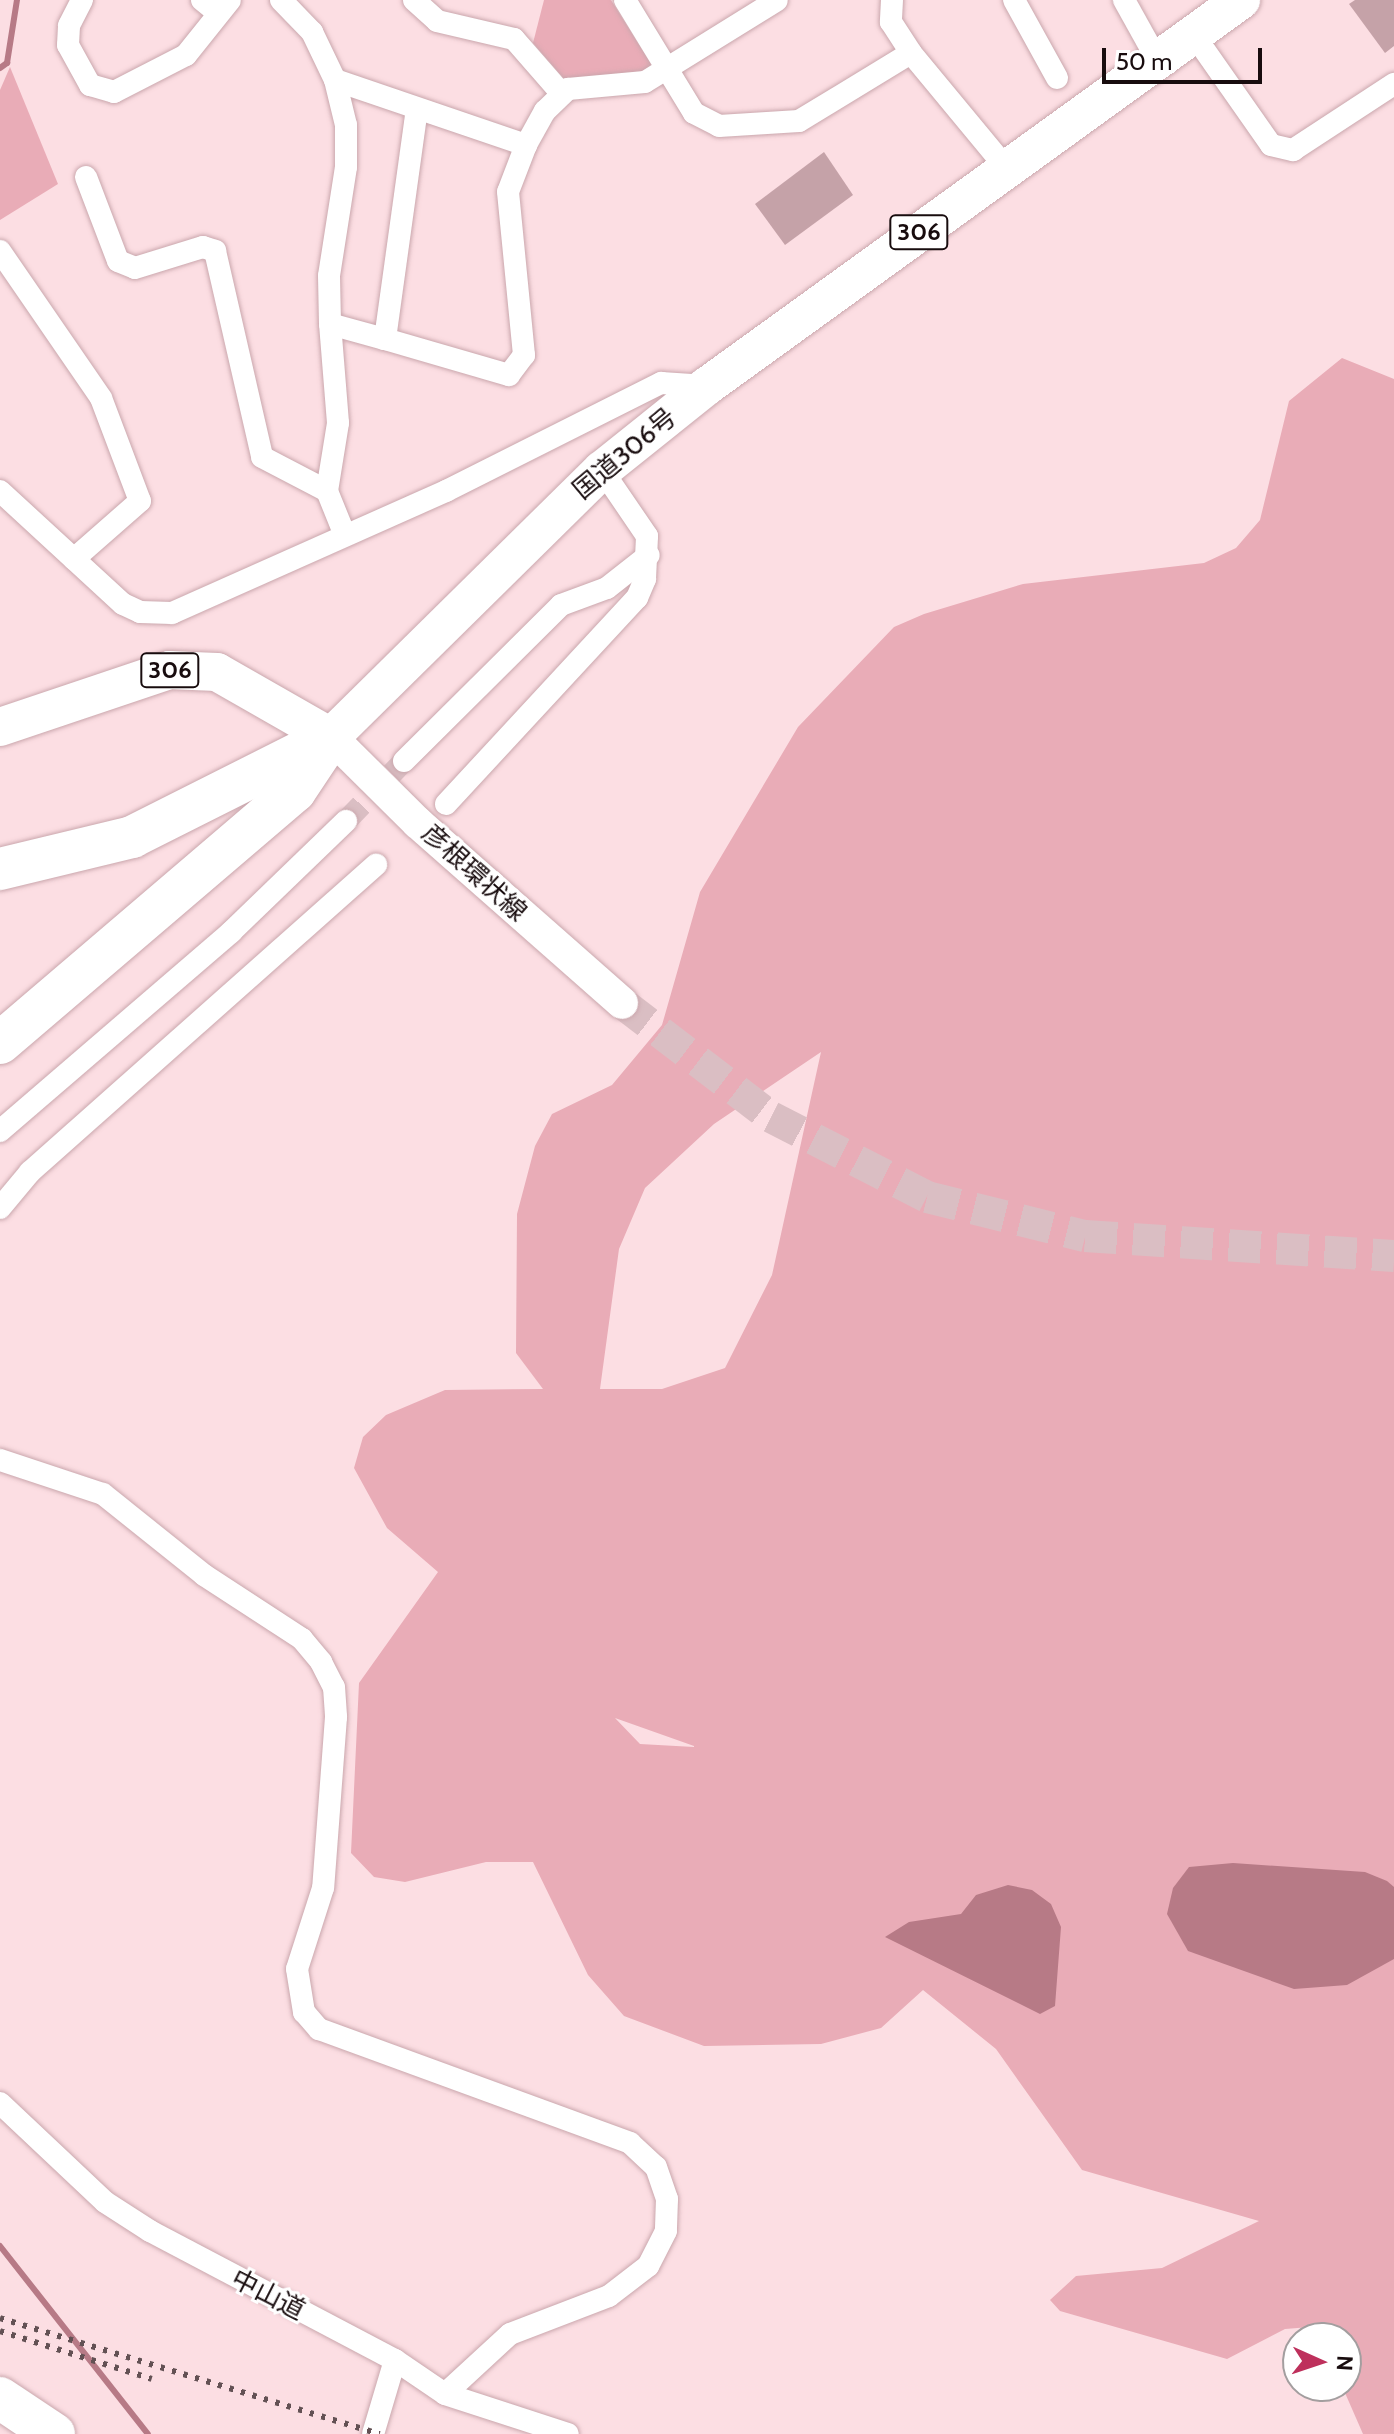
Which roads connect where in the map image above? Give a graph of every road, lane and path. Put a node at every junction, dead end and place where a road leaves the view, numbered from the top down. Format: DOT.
graph roads {
  1 [pos="82,0"];
  2 [pos="281,0"];
  3 [pos="414,0"];
  4 [pos="625,0"];
  5 [pos="777,0"];
  6 [pos="892,0"];
  7 [pos="1014,0"];
  8 [pos="1124,0"];
  9 [pos="1241,0"];
  10 [pos="216,4"];
  11 [pos="1194,35"];
  12 [pos="911,53"];
  13 [pos="1158,61"];
  14 [pos="665,67"];
  15 [pos="1057,78"];
  16 [pos="335,80"];
  17 [pos="1394,84"];
  18 [pos="562,94"];
  19 [pos="417,109"];
  20 [pos="526,145"];
  21 [pos="1007,169"];
  22 [pos="86,177"];
  23 [pos="0,251"];
  24 [pos="330,324"];
  25 [pos="385,339"];
  26 [pos="707,386"];
  27 [pos="602,470"];
  28 [pos="0,491"];
  29 [pos="327,491"];
  30 [pos="344,533"];
  31 [pos="649,555"];
  32 [pos="74,559"];
  33 [pos="0,727"];
  34 [pos="331,737"];
  35 [pos="404,761"];
  36 [pos="446,804"];
  37 [pos="346,821"];
  38 [pos="376,865"];
  39 [pos="0,869"];
  40 [pos="622,1003"];
  41 [pos="0,1043"];
  42 [pos="0,1131"];
  43 [pos="0,1208"];
  44 [pos="0,1460"];
  45 [pos="0,2103"];
  46 [pos="395,2360"];
  47 [pos="445,2394"];
  48 [pos="0,2398"];
  49 [pos="54,2434"];
  50 [pos="373,2434"];
  51 [pos="568,2434"];
  1 -- 10 [label="street"];
  2 -- 16 [label="street"];
  3 -- 18 [label="street"];
  4 -- 14 [label="street"];
  5 -- 14 [label="street"];
  6 -- 12 [label="street"];
  7 -- 15 [label="street"];
  8 -- 13 [label="street"];
  9 -- 11 [label="highway, 国道306号 / 306"];
  11 -- 13 [label="highway, 国道306号 / 306"];
  11 -- 17 [label="street"];
  12 -- 14 [label="street"];
  12 -- 21 [label="street"];
  13 -- 21 [label="highway, 国道306号 / 306"];
  14 -- 18 [label="street"];
  16 -- 19 [label="street"];
  16 -- 24 [label="street"];
  18 -- 20 [label="street"];
  19 -- 20 [label="street"];
  19 -- 25 [label="street"];
  20 -- 25 [label="street"];
  21 -- 26 [label="highway, 国道306号 / 306"];
  22 -- 29 [label="street"];
  23 -- 32 [label="street"];
  24 -- 25 [label="street"];
  24 -- 29 [label="street"];
  26 -- 27 [label="highway, 国道306号 / 306"];
  26 -- 30 [label="street"];
  27 -- 31 [label="street"];
  27 -- 34 [label="highway, 国道306号 / 306"];
  28 -- 32 [label="street"];
  29 -- 30 [label="street"];
  30 -- 32 [label="street"];
  31 -- 35 [label="street"];
  31 -- 36 [label="street"];
  33 -- 34 [label="highway, 306"];
  34 -- 39 [label="highway"];
  34 -- 40 [label="main road, 彦根環状線"];
  34 -- 41 [label="highway"];
  37 -- 42 [label="street"];
  38 -- 43 [label="street"];
  44 -- 47 [label="street"];
  45 -- 46 [label="street, 中山道"];
  46 -- 47 [label="street, 中山道"];
  46 -- 50 [label="street"];
  47 -- 51 [label="street, 中山道"];
  48 -- 49 [label="highway"];
}
